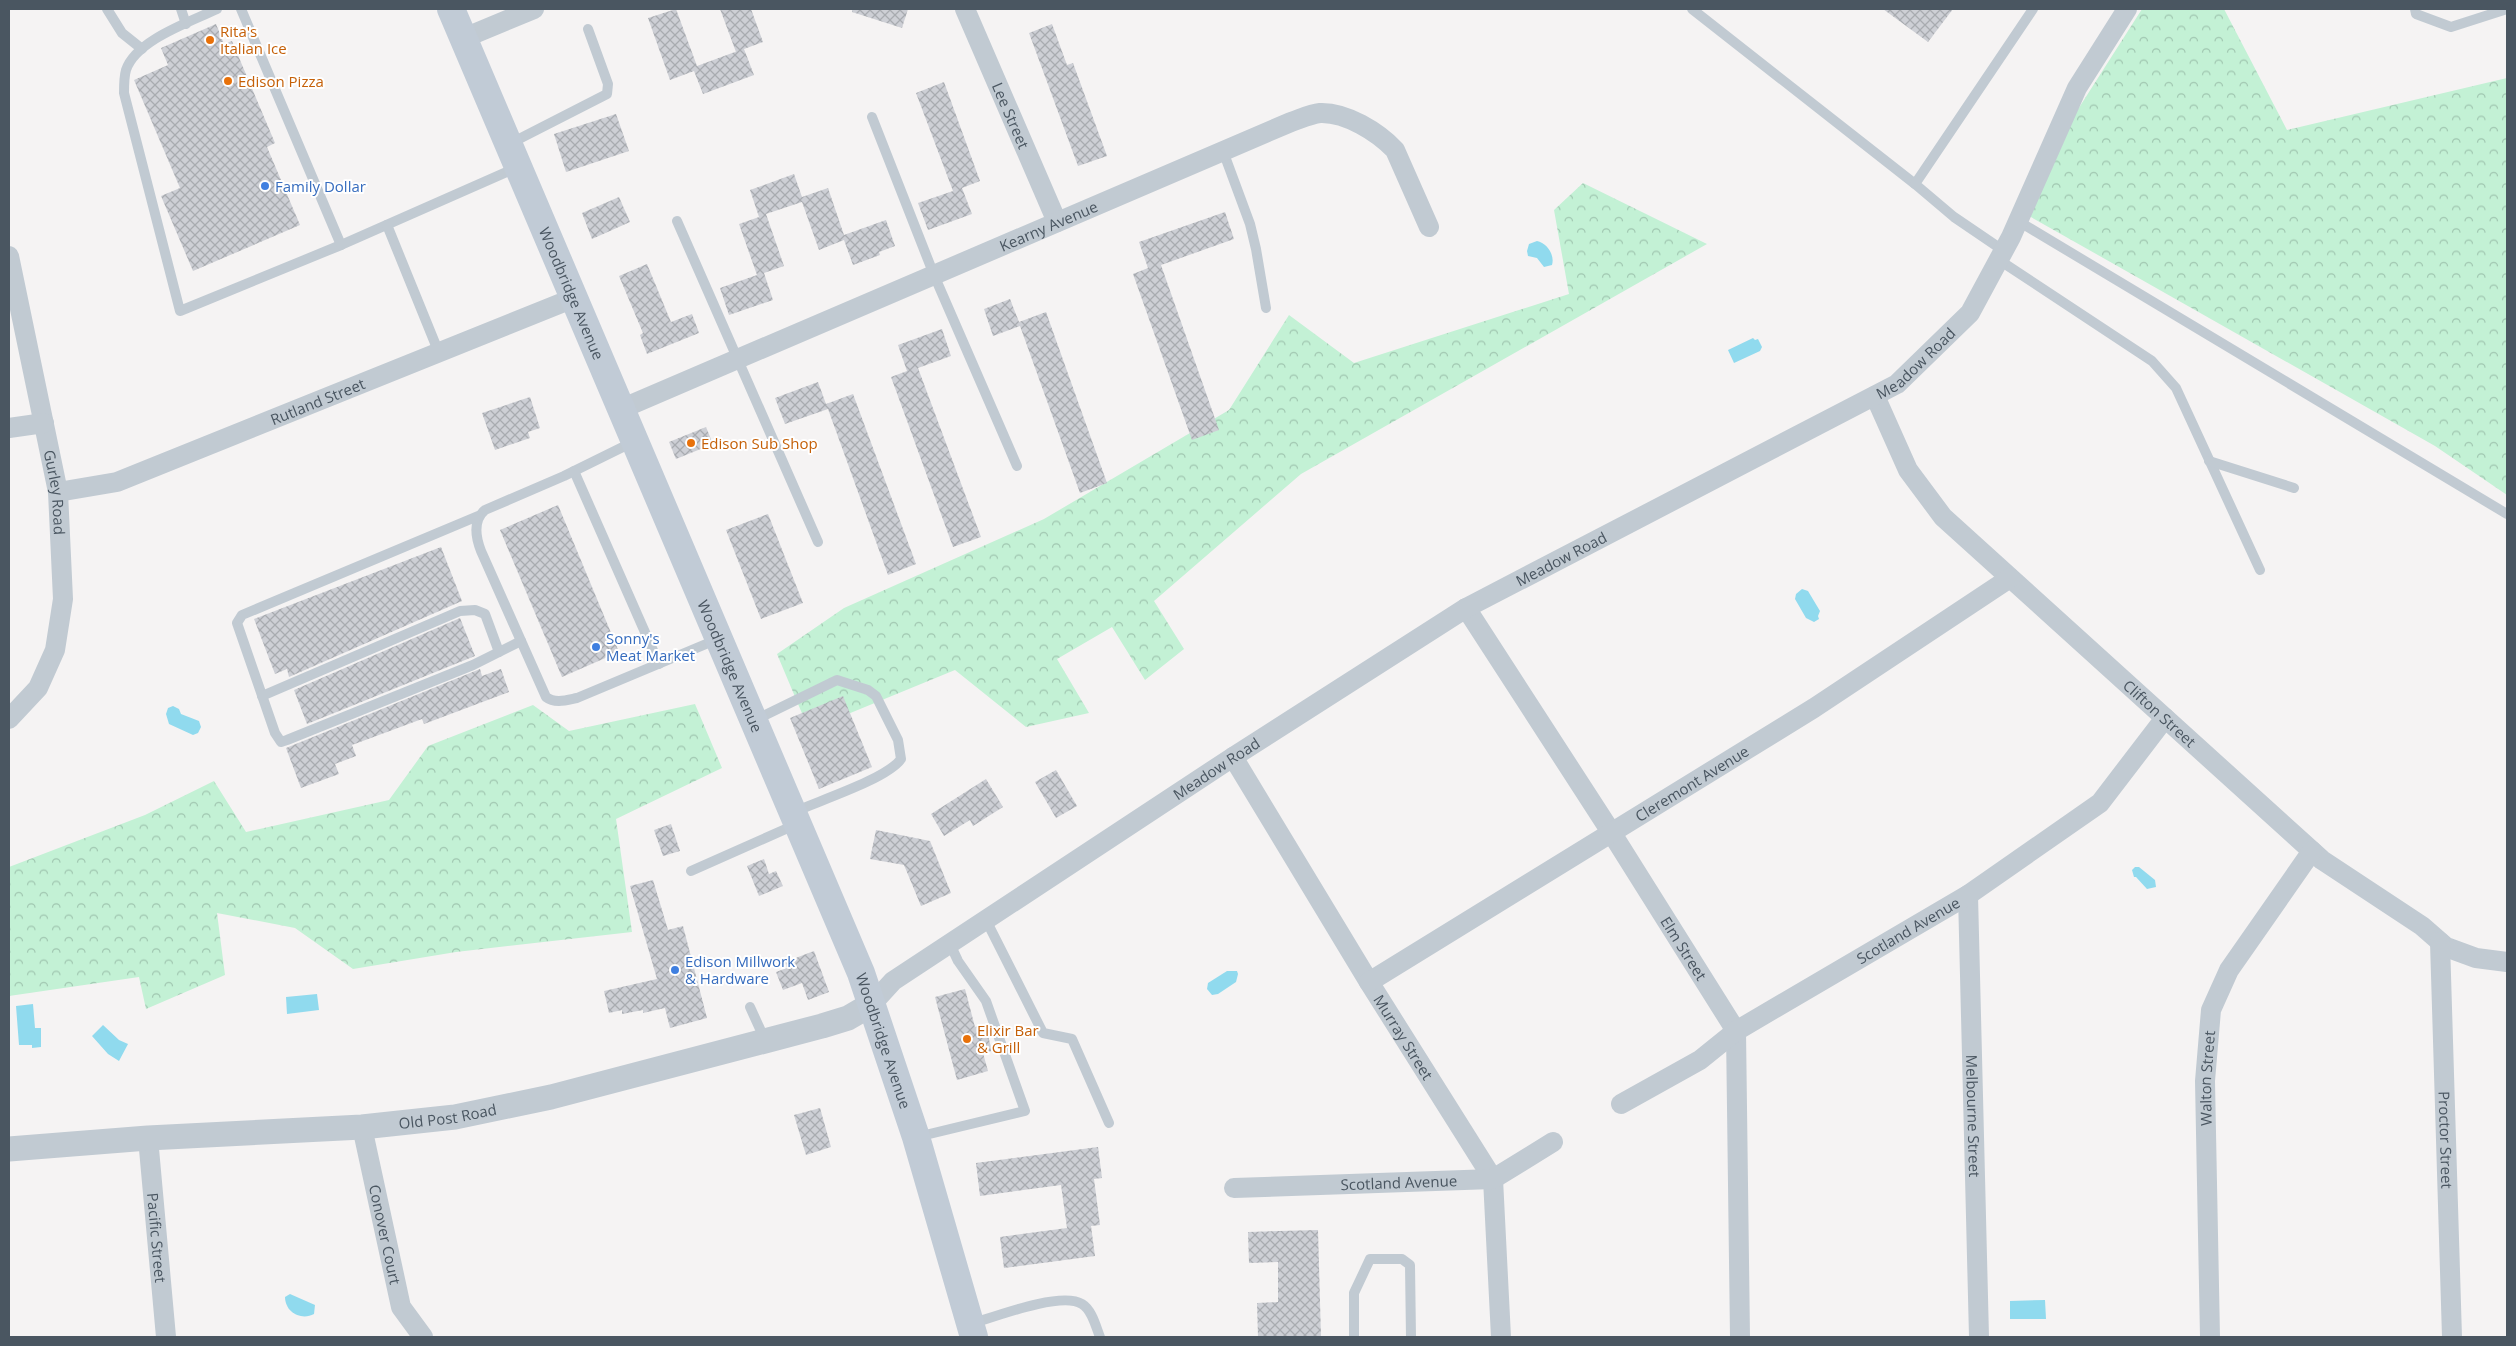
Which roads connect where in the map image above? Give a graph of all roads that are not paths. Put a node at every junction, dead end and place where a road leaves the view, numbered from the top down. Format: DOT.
graph roads {
  1 [pos="107,9"];
  2 [pos="180,9"];
  3 [pos="217,9"];
  4 [pos="241,9"];
  5 [pos="451,9"];
  6 [pos="534,9"];
  7 [pos="965,9"];
  8 [pos="1692,9"];
  9 [pos="2033,9"];
  10 [pos="2126,9"];
  11 [pos="2415,9"];
  12 [pos="2507,9"];
  13 [pos="186,24"];
  14 [pos="588,29"];
  15 [pos="464,38"];
  16 [pos="142,48"];
  17 [pos="872,118"];
  18 [pos="1223,150"];
  19 [pos="513,156"];
  20 [pos="1915,184"];
  21 [pos="677,221"];
  22 [pos="2018,221"];
  23 [pos="1057,222"];
  24 [pos="387,225"];
  25 [pos="1429,227"];
  26 [pos="341,244"];
  27 [pos="2001,255"];
  28 [pos="9,256"];
  29 [pos="934,275"];
  30 [pos="574,298"];
  31 [pos="1266,308"];
  32 [pos="439,353"];
  33 [pos="736,360"];
  34 [pos="1875,396"];
  35 [pos="621,409"];
  36 [pos="44,423"];
  37 [pos="9,428"];
  38 [pos="635,441"];
  39 [pos="2209,461"];
  40 [pos="1017,466"];
  41 [pos="574,471"];
  42 [pos="2294,488"];
  43 [pos="58,492"];
  44 [pos="2507,514"];
  45 [pos="478,516"];
  46 [pos="818,542"];
  47 [pos="2260,570"];
  48 [pos="2010,578"];
  49 [pos="1466,608"];
  50 [pos="719,638"];
  51 [pos="521,641"];
  52 [pos="499,652"];
  53 [pos="659,664"];
  54 [pos="262,696"];
  55 [pos="2165,718"];
  56 [pos="9,719"];
  57 [pos="754,720"];
  58 [pos="1233,758"];
  59 [pos="795,818"];
  60 [pos="1611,832"];
  61 [pos="2312,851"];
  62 [pos="691,871"];
  63 [pos="1968,896"];
  64 [pos="986,920"];
  65 [pos="2440,942"];
  66 [pos="950,944"];
  67 [pos="2507,962"];
  68 [pos="1369,982"];
  69 [pos="872,1004"];
  70 [pos="750,1007"];
  71 [pos="1736,1031"];
  72 [pos="766,1041"];
  73 [pos="1621,1104"];
  74 [pos="1109,1123"];
  75 [pos="362,1127"];
  76 [pos="916,1137"];
  77 [pos="148,1138"];
  78 [pos="1553,1142"];
  79 [pos="9,1149"];
  80 [pos="1493,1179"];
  81 [pos="1234,1188"];
  82 [pos="972,1331"];
  83 [pos="166,1337"];
  84 [pos="423,1337"];
  85 [pos="1100,1337"];
  86 [pos="1354,1337"];
  87 [pos="1411,1337"];
  88 [pos="1502,1337"];
  89 [pos="1740,1337"];
  90 [pos="1979,1337"];
  91 [pos="2210,1337"];
  92 [pos="2452,1337"];
  1 -- 16 [label="lane"];
  2 -- 13 [label="lane"];
  3 -- 13 [label="lane"];
  4 -- 26 [label="lane"];
  5 -- 15 [label="main road, Woodbridge Avenue"];
  6 -- 15 [label="street"];
  7 -- 23 [label="street, Lee Street"];
  8 -- 20 [label="lane"];
  9 -- 20 [label="lane"];
  10 -- 22 [label="street, Meadow Road"];
  11 -- 12 [label="lane"];
  13 -- 16 [label="lane"];
  14 -- 19 [label="lane"];
  15 -- 19 [label="main road, Woodbridge Avenue"];
  16 -- 26 [label="lane"];
  17 -- 29 [label="lane"];
  18 -- 23 [label="street, Kearny Avenue"];
  18 -- 25 [label="street, Kearny Avenue"];
  18 -- 31 [label="lane"];
  19 -- 24 [label="lane"];
  19 -- 30 [label="main road, Woodbridge Avenue"];
  20 -- 27 [label="lane"];
  21 -- 33 [label="lane"];
  22 -- 27 [label="street, Meadow Road"];
  22 -- 44 [label="lane"];
  23 -- 29 [label="street, Kearny Avenue"];
  24 -- 26 [label="lane"];
  24 -- 32 [label="lane"];
  27 -- 34 [label="street, Meadow Road"];
  27 -- 39 [label="lane"];
  28 -- 36 [label="street, Gurley Road"];
  29 -- 33 [label="street, Kearny Avenue"];
  29 -- 40 [label="lane"];
  30 -- 32 [label="street, Rutland Street"];
  30 -- 35 [label="main road, Woodbridge Avenue"];
  32 -- 43 [label="street, Rutland Street"];
  33 -- 35 [label="street, Kearny Avenue"];
  33 -- 46 [label="lane"];
  34 -- 48 [label="street, Clifton Street"];
  34 -- 49 [label="street, Meadow Road"];
  35 -- 38 [label="main road, Woodbridge Avenue"];
  36 -- 37 [label="street"];
  36 -- 43 [label="street, Gurley Road"];
  38 -- 41 [label="lane"];
  38 -- 50 [label="main road, Woodbridge Avenue"];
  39 -- 42 [label="lane"];
  39 -- 47 [label="lane"];
  41 -- 45 [label="lane"];
  41 -- 53 [label="lane"];
  43 -- 56 [label="street, Gurley Road"];
  45 -- 51 [label="lane"];
  45 -- 54 [label="lane"];
  48 -- 55 [label="street, Clifton Street"];
  48 -- 60 [label="street, Cleremont Avenue"];
  49 -- 58 [label="street, Meadow Road"];
  49 -- 60 [label="street, Elm Street"];
  50 -- 53 [label="lane"];
  50 -- 57 [label="main road, Woodbridge Avenue"];
  51 -- 52 [label="lane"];
  51 -- 53 [label="lane"];
  52 -- 54 [label="lane"];
  52 -- 54 [label="lane"];
  55 -- 61 [label="street, Clifton Street"];
  55 -- 63 [label="street, Scotland Avenue"];
  57 -- 59 [label="main road, Woodbridge Avenue"];
  57 -- 59 [label="lane"];
  58 -- 64 [label="street, Meadow Road"];
  58 -- 68 [label="street, Murray Street"];
  59 -- 62 [label="lane"];
  59 -- 69 [label="main road, Woodbridge Avenue"];
  60 -- 68 [label="street, Cleremont Avenue"];
  60 -- 71 [label="street, Elm Street"];
  61 -- 65 [label="street, Clifton Street"];
  61 -- 91 [label="street, Walton Street"];
  63 -- 71 [label="street, Scotland Avenue"];
  63 -- 90 [label="street, Melbourne Street"];
  64 -- 66 [label="street, Meadow Road"];
  64 -- 74 [label="lane"];
  65 -- 67 [label="street, Clifton Street"];
  65 -- 92 [label="street, Proctor Street"];
  66 -- 69 [label="street, Meadow Road"];
  66 -- 76 [label="lane"];
  68 -- 80 [label="street, Murray Street"];
  69 -- 72 [label="street, Old Post Road"];
  69 -- 76 [label="main road, Woodbridge Avenue"];
  70 -- 72 [label="lane"];
  71 -- 73 [label="street, Scotland Avenue"];
  71 -- 89 [label="street"];
  72 -- 75 [label="street, Old Post Road"];
  75 -- 77 [label="street, Old Post Road"];
  75 -- 84 [label="street, Conover Court"];
  76 -- 82 [label="main road, Woodbridge Avenue"];
  77 -- 79 [label="street, Old Post Road"];
  77 -- 83 [label="street, Pacific Street"];
  78 -- 80 [label="street, Scotland Avenue"];
  80 -- 81 [label="street, Scotland Avenue"];
  80 -- 88 [label="street, Murray Street"];
  82 -- 85 [label="lane"];
  86 -- 87 [label="lane"];
}
